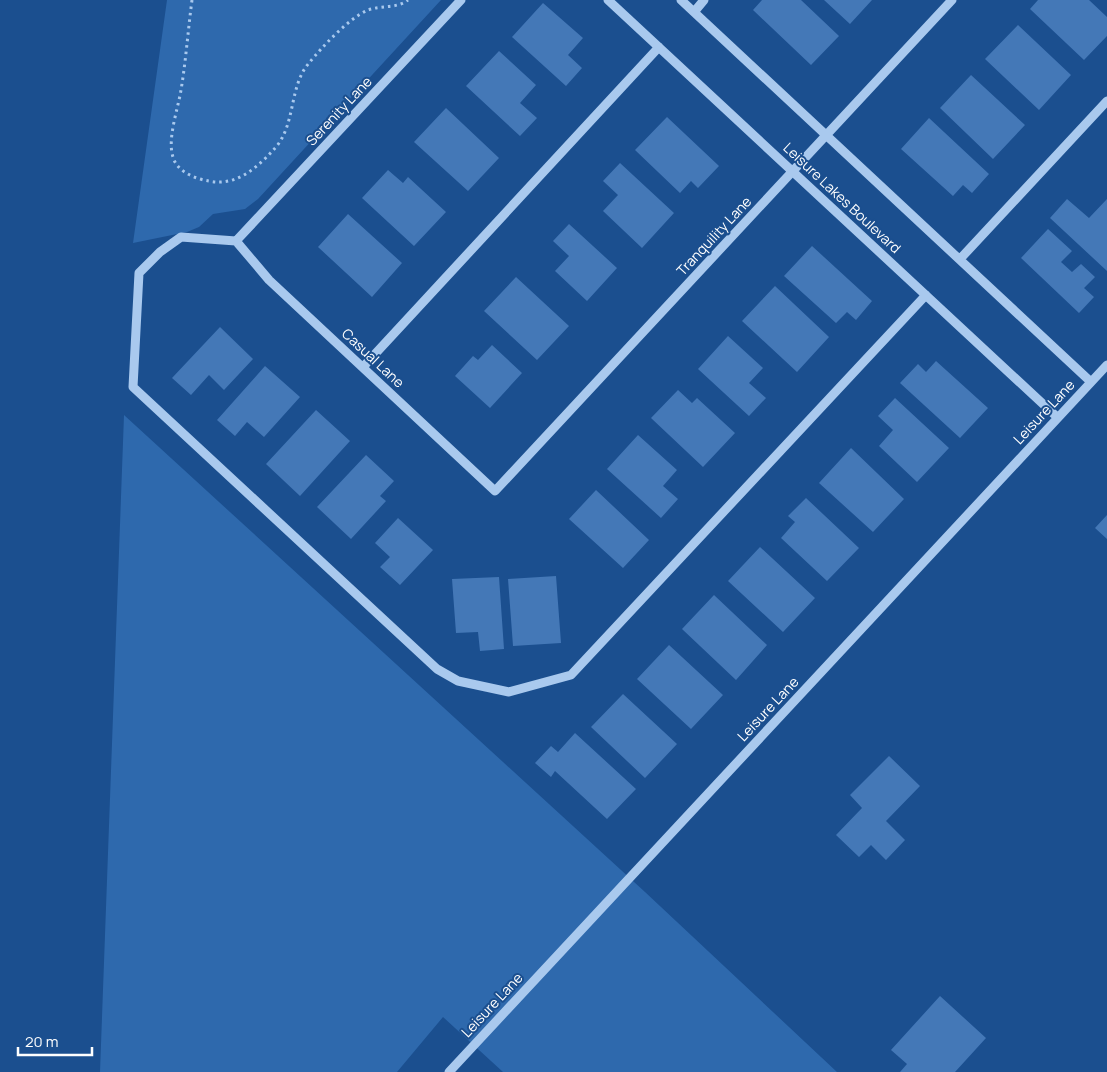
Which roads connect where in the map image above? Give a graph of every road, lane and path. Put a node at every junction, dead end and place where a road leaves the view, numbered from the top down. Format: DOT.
graph roads {
  1 [pos="192,0"];
  2 [pos="408,0"];
  3 [pos="461,0"];
  4 [pos="608,0"];
  5 [pos="682,0"];
  6 [pos="704,0"];
  7 [pos="952,0"];
  8 [pos="694,12"];
  9 [pos="659,47"];
  10 [pos="1107,101"];
  11 [pos="826,135"];
  12 [pos="792,171"];
  13 [pos="236,242"];
  14 [pos="960,259"];
  15 [pos="926,295"];
  16 [pos="1107,365"];
  17 [pos="363,368"];
  18 [pos="1091,382"];
  19 [pos="1057,417"];
  20 [pos="495,491"];
  21 [pos="449,1072"];
  1 -- 2 [label="path"];
  3 -- 13 [label="street, Serenity Lane"];
  4 -- 9 [label="street, Leisure Lakes Boulevard"];
  5 -- 8 [label="street"];
  6 -- 8 [label="street"];
  7 -- 11 [label="street, Tranquility Lane"];
  8 -- 11 [label="street"];
  9 -- 12 [label="street, Leisure Lakes Boulevard"];
  9 -- 17 [label="street"];
  10 -- 14 [label="street"];
  11 -- 12 [label="street, Tranquility Lane"];
  11 -- 14 [label="street"];
  12 -- 15 [label="street, Leisure Lakes Boulevard"];
  12 -- 20 [label="street, Tranquility Lane"];
  13 -- 15 [label="street"];
  13 -- 17 [label="street, Casual Lane"];
  14 -- 18 [label="street"];
  15 -- 19 [label="street, Leisure Lakes Boulevard"];
  16 -- 18 [label="street, Leisure Lane"];
  17 -- 20 [label="street, Casual Lane"];
  18 -- 19 [label="street, Leisure Lane"];
  19 -- 21 [label="street, Leisure Lane"];
}
